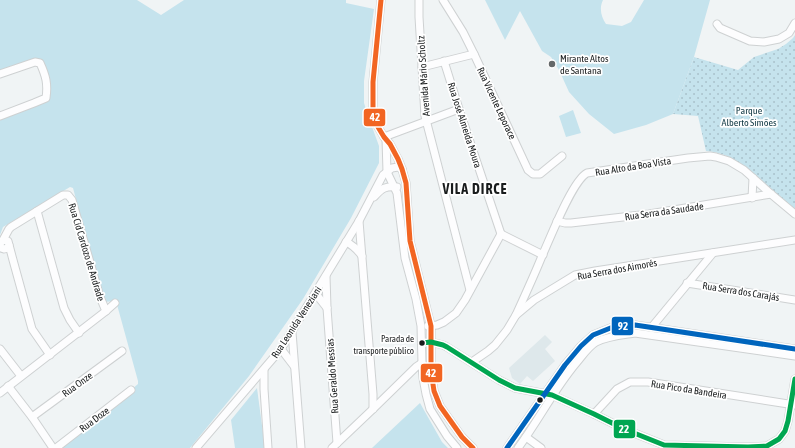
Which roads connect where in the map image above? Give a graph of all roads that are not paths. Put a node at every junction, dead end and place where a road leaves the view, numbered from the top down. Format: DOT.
graph roads {
  1 [pos="381,0"];
  2 [pos="419,0"];
  3 [pos="443,0"];
  4 [pos="795,23"];
  5 [pos="717,24"];
  6 [pos="474,54"];
  7 [pos="444,61"];
  8 [pos="422,67"];
  9 [pos="0,74"];
  10 [pos="459,109"];
  11 [pos="0,116"];
  12 [pos="426,122"];
  13 [pos="385,138"];
  14 [pos="562,156"];
  15 [pos="402,169"];
  16 [pos="387,172"];
  17 [pos="754,178"];
  18 [pos="406,183"];
  19 [pos="394,187"];
  20 [pos="771,194"];
  21 [pos="752,198"];
  22 [pos="368,205"];
  23 [pos="37,211"];
  24 [pos="795,214"];
  25 [pos="359,221"];
  26 [pos="557,221"];
  27 [pos="502,234"];
  28 [pos="794,240"];
  29 [pos="346,242"];
  30 [pos="4,244"];
  31 [pos="713,253"];
  32 [pos="543,255"];
  33 [pos="362,256"];
  34 [pos="326,276"];
  35 [pos="687,283"];
  36 [pos="470,290"];
  37 [pos="316,294"];
  38 [pos="795,300"];
  39 [pos="115,303"];
  40 [pos="327,308"];
  41 [pos="106,311"];
  42 [pos="516,315"];
  43 [pos="421,326"];
  44 [pos="431,326"];
  45 [pos="651,328"];
  46 [pos="292,332"];
  47 [pos="79,333"];
  48 [pos="431,342"];
  49 [pos="422,343"];
  50 [pos="0,349"];
  51 [pos="281,349"];
  52 [pos="795,349"];
  53 [pos="122,351"];
  54 [pos="50,355"];
  55 [pos="795,356"];
  56 [pos="472,362"];
  57 [pos="422,363"];
  58 [pos="294,366"];
  59 [pos="264,370"];
  60 [pos="21,376"];
  61 [pos="405,378"];
  62 [pos="423,378"];
  63 [pos="795,379"];
  64 [pos="254,381"];
  65 [pos="8,386"];
  66 [pos="264,389"];
  67 [pos="131,390"];
  68 [pos="0,393"];
  69 [pos="373,394"];
  70 [pos="549,395"];
  71 [pos="384,398"];
  72 [pos="793,405"];
  73 [pos="373,409"];
  74 [pos="594,414"];
  75 [pos="32,418"];
  76 [pos="336,425"];
  77 [pos="349,432"];
  78 [pos="526,437"];
  79 [pos="335,446"];
  80 [pos="666,446"];
  81 [pos="695,447"];
  82 [pos="744,447"];
  83 [pos="53,448"];
  84 [pos="56,448"];
  85 [pos="196,448"];
  86 [pos="268,448"];
  87 [pos="301,448"];
  88 [pos="457,448"];
  89 [pos="473,448"];
  90 [pos="507,448"];
  91 [pos="518,448"];
  92 [pos="542,448"];
  1 -- 13 [label="street"];
  2 -- 8 [label="street, Avenida Mário Scholtz"];
  3 -- 6 [label="street, Rua Vicente Leporace"];
  4 -- 5 [label="street"];
  6 -- 7 [label="street"];
  6 -- 14 [label="street, Rua Vicente Leporace"];
  7 -- 8 [label="street"];
  7 -- 10 [label="street, Rua José Almeida Moura"];
  8 -- 12 [label="street, Avenida Mário Scholtz"];
  9 -- 11 [label="street"];
  10 -- 12 [label="street"];
  10 -- 27 [label="street, Rua José Almeida Moura"];
  12 -- 13 [label="street"];
  12 -- 36 [label="street, Avenida Mário Scholtz"];
  13 -- 15 [label="street"];
  13 -- 16 [label="street"];
  15 -- 16 [label="street"];
  15 -- 18 [label="street"];
  16 -- 19 [label="street"];
  16 -- 22 [label="street"];
  17 -- 20 [label="street, Rua Alto da Boa Vista"];
  17 -- 21 [label="street"];
  17 -- 26 [label="street, Rua Alto da Boa Vista"];
  18 -- 19 [label="street"];
  18 -- 44 [label="street"];
  19 -- 22 [label="street"];
  19 -- 43 [label="street"];
  20 -- 21 [label="street, Rua Serra da Saudade"];
  20 -- 24 [label="street, Rua Alto da Boa Vista"];
  21 -- 26 [label="street, Rua Serra da Saudade"];
  22 -- 25 [label="street, Rua Leonida Veneziani"];
  23 -- 30 [label="street"];
  23 -- 41 [label="street, Rua Cid Cardozo de Andrade"];
  23 -- 47 [label="street"];
  25 -- 29 [label="street, Rua Leonida Veneziani"];
  25 -- 33 [label="street"];
  26 -- 32 [label="street, Rua Alto da Boa Vista"];
  27 -- 32 [label="street"];
  27 -- 36 [label="street"];
  28 -- 31 [label="street, Rua Serra dos Aimorés"];
  29 -- 33 [label="street"];
  29 -- 34 [label="street, Rua Leonida Veneziani"];
  30 -- 54 [label="street"];
  31 -- 35 [label="street"];
  31 -- 42 [label="street, Rua Serra dos Aimorés"];
  32 -- 42 [label="street, Rua Alto da Boa Vista"];
  33 -- 69 [label="street"];
  34 -- 37 [label="street, Rua Leonida Veneziani"];
  34 -- 40 [label="street, Rua Geraldo Messias"];
  35 -- 38 [label="street, Rua Serra dos Carajás"];
  35 -- 45 [label="street"];
  36 -- 44 [label="street"];
  37 -- 40 [label="street"];
  37 -- 46 [label="street, Rua Leonida Veneziani"];
  39 -- 41 [label="street"];
  40 -- 76 [label="street, Rua Geraldo Messias"];
  41 -- 47 [label="street"];
  42 -- 56 [label="street, Rua Serra dos Aimorés"];
  43 -- 44 [label="street"];
  43 -- 49 [label="street"];
  44 -- 48 [label="street"];
  45 -- 52 [label="street"];
  45 -- 70 [label="street"];
  46 -- 51 [label="street, Rua Leonida Veneziani"];
  46 -- 58 [label="street"];
  47 -- 54 [label="street"];
  48 -- 49 [label="street"];
  48 -- 56 [label="street"];
  48 -- 89 [label="street"];
  49 -- 57 [label="street"];
  50 -- 60 [label="street"];
  51 -- 58 [label="street"];
  51 -- 59 [label="street, Rua Leonida Veneziani"];
  53 -- 75 [label="street, Rua Onze"];
  54 -- 60 [label="street"];
  55 -- 70 [label="street"];
  56 -- 70 [label="street"];
  57 -- 61 [label="street"];
  57 -- 62 [label="street"];
  58 -- 87 [label="street"];
  59 -- 64 [label="street, Rua Leonida Veneziani"];
  59 -- 66 [label="street"];
  60 -- 65 [label="street"];
  61 -- 62 [label="street"];
  61 -- 71 [label="street"];
  62 -- 88 [label="street"];
  63 -- 72 [label="street"];
  64 -- 66 [label="street"];
  64 -- 85 [label="street, Rua Leonida Veneziani"];
  65 -- 68 [label="street"];
  65 -- 75 [label="street"];
  66 -- 86 [label="street"];
  67 -- 84 [label="street, Rua Doze"];
  69 -- 71 [label="street"];
  69 -- 73 [label="street"];
  70 -- 74 [label="street"];
  70 -- 78 [label="street"];
  70 -- 90 [label="street"];
  71 -- 73 [label="street"];
  72 -- 74 [label="street, Rua Pico da Bandeira"];
  72 -- 82 [label="street"];
  73 -- 77 [label="street"];
  74 -- 80 [label="street"];
  75 -- 83 [label="street"];
  76 -- 77 [label="street"];
  76 -- 79 [label="street, Rua Geraldo Messias"];
  77 -- 79 [label="street"];
  78 -- 91 [label="street"];
  78 -- 92 [label="street"];
  80 -- 81 [label="street"];
  81 -- 82 [label="street"];
}
